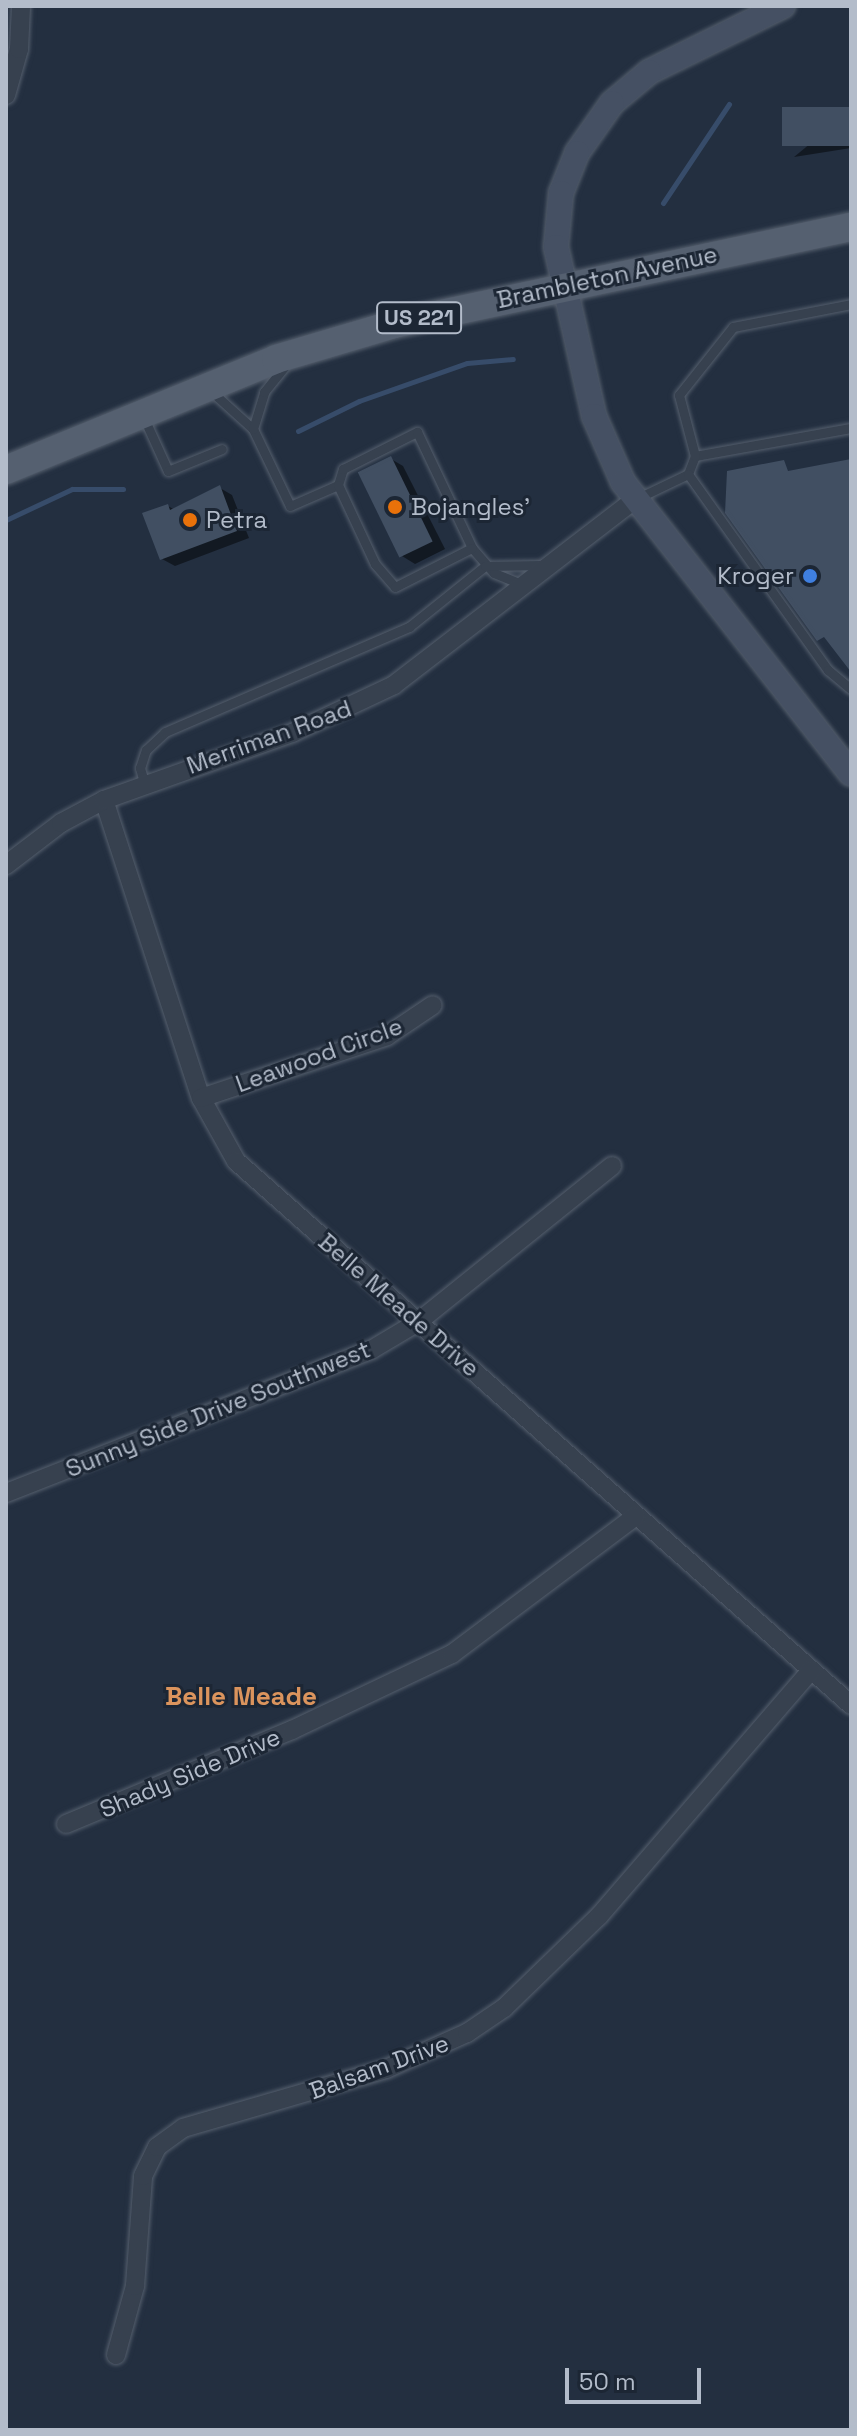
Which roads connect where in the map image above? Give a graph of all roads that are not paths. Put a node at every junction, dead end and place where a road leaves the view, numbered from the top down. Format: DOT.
graph roads {
  1 [pos="21,6"];
  2 [pos="783,6"];
  3 [pos="6,95"];
  4 [pos="851,227"];
  5 [pos="564,285"];
  6 [pos="851,304"];
  7 [pos="295,353"];
  8 [pos="210,390"];
  9 [pos="143,416"];
  10 [pos="851,428"];
  11 [pos="253,429"];
  12 [pos="222,449"];
  13 [pos="695,456"];
  14 [pos="6,470"];
  15 [pos="688,474"];
  16 [pos="338,485"];
  17 [pos="634,500"];
  18 [pos="472,548"];
  19 [pos="547,565"];
  20 [pos="485,566"];
  21 [pos="524,585"];
  22 [pos="851,689"];
  23 [pos="851,774"];
  24 [pos="144,782"];
  25 [pos="104,800"];
  26 [pos="6,865"];
  27 [pos="433,1005"];
  28 [pos="201,1098"];
  29 [pos="612,1166"];
  30 [pos="418,1322"];
  31 [pos="6,1493"];
  32 [pos="636,1516"];
  33 [pos="811,1670"];
  34 [pos="851,1705"];
  35 [pos="66,1824"];
  36 [pos="116,2355"];
  1 -- 3 [label="street"];
  2 -- 5 [label="main road"];
  4 -- 5 [label="main road, Brambleton Avenue / US 221"];
  5 -- 7 [label="main road, Brambleton Avenue / US 221"];
  5 -- 17 [label="main road"];
  6 -- 13 [label="lane"];
  7 -- 8 [label="main road, Brambleton Avenue / US 221"];
  7 -- 11 [label="lane"];
  8 -- 9 [label="main road, Brambleton Avenue / US 221"];
  8 -- 11 [label="lane"];
  9 -- 12 [label="lane"];
  9 -- 14 [label="main road, Brambleton Avenue / US 221"];
  10 -- 13 [label="lane"];
  11 -- 16 [label="lane"];
  13 -- 15 [label="lane"];
  15 -- 17 [label="lane"];
  15 -- 22 [label="lane"];
  16 -- 18 [label="lane"];
  16 -- 18 [label="lane"];
  17 -- 19 [label="street, Merriman Road"];
  17 -- 23 [label="main road"];
  18 -- 20 [label="lane"];
  19 -- 20 [label="lane"];
  19 -- 21 [label="street, Merriman Road"];
  20 -- 21 [label="lane"];
  20 -- 24 [label="lane"];
  21 -- 24 [label="street, Merriman Road"];
  24 -- 25 [label="street, Merriman Road"];
  25 -- 26 [label="street, Merriman Road"];
  25 -- 28 [label="street, Belle Meade Drive"];
  27 -- 28 [label="street, Leawood Circle"];
  28 -- 30 [label="street, Belle Meade Drive"];
  29 -- 30 [label="street, Sunny Side Drive Southwest"];
  30 -- 31 [label="street, Sunny Side Drive Southwest"];
  30 -- 32 [label="street, Belle Meade Drive"];
  32 -- 33 [label="street, Belle Meade Drive"];
  32 -- 35 [label="street, Shady Side Drive"];
  33 -- 34 [label="street, Belle Meade Drive"];
  33 -- 36 [label="street, Balsam Drive"];
}
